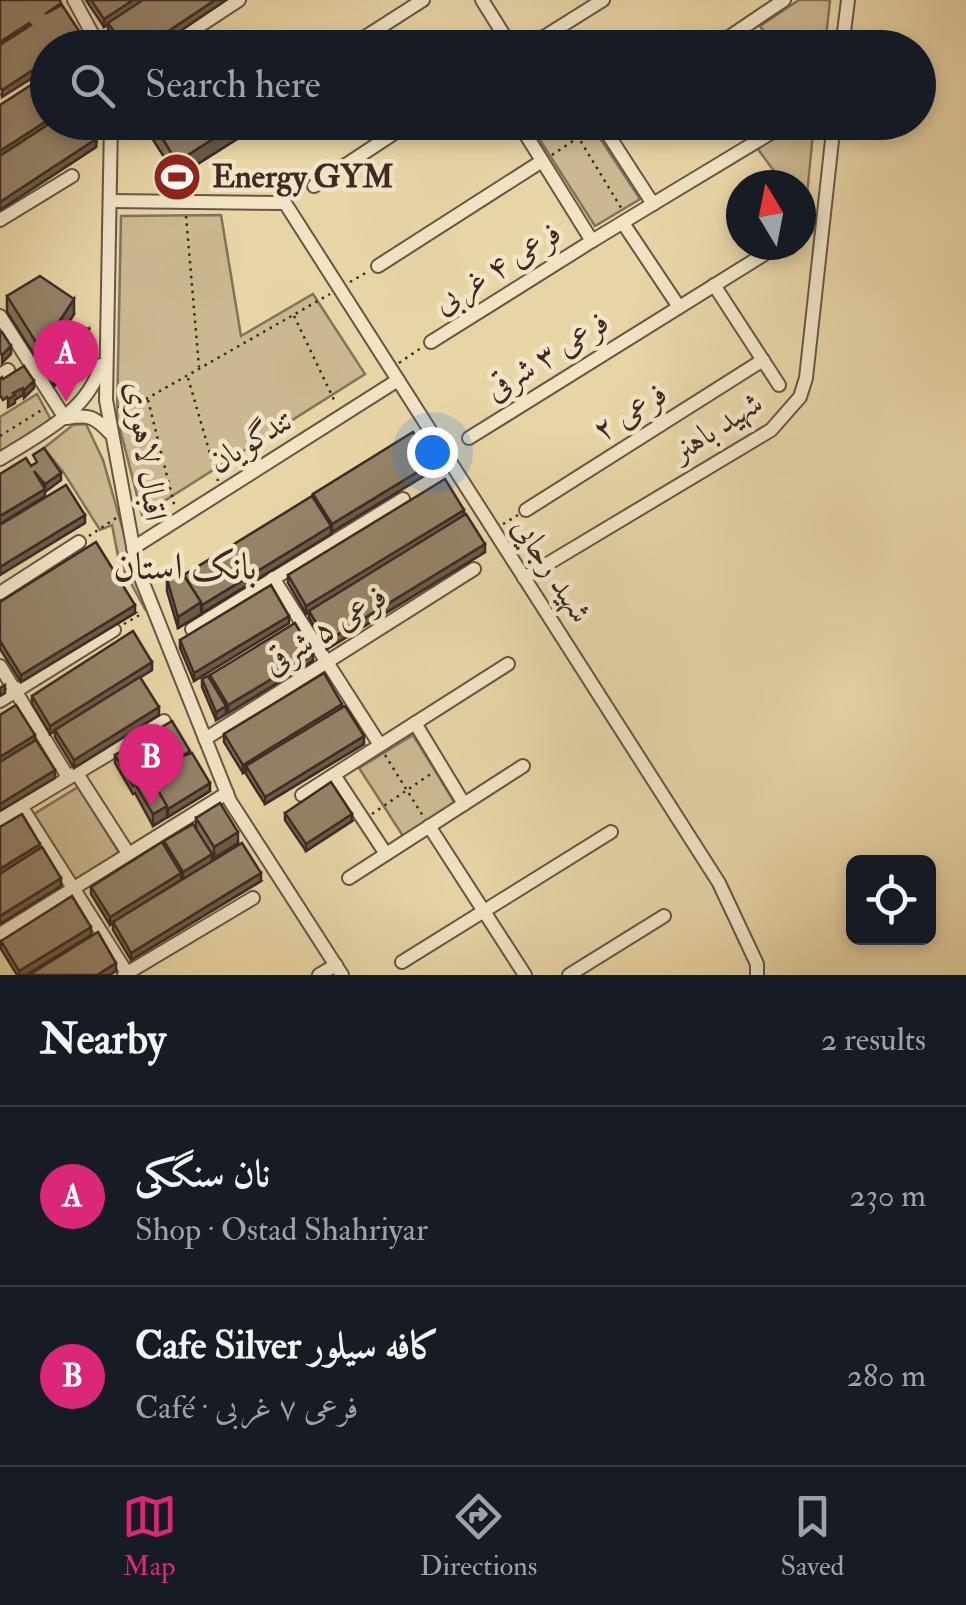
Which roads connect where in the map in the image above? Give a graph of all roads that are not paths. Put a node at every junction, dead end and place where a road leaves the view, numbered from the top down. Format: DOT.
graph roads {
  1 [pos="74,0"];
  2 [pos="239,0"];
  3 [pos="423,0"];
  4 [pos="482,0"];
  5 [pos="603,0"];
  6 [pos="784,0"];
  7 [pos="847,2"];
  8 [pos="90,30"];
  9 [pos="193,30"];
  10 [pos="376,30"];
  11 [pos="501,30"];
  12 [pos="563,30"];
  13 [pos="740,30"];
  14 [pos="844,30"];
  15 [pos="30,85"];
  16 [pos="0,103"];
  17 [pos="111,140"];
  18 [pos="384,140"];
  19 [pos="529,140"];
  20 [pos="611,140"];
  21 [pos="759,140"];
  22 [pos="832,140"];
  23 [pos="542,161"];
  24 [pos="72,176"];
  25 [pos="314,186"];
  26 [pos="111,201"];
  27 [pos="653,204"];
  28 [pos="0,220"];
  29 [pos="626,221"];
  30 [pos="592,241"];
  31 [pos="755,260"];
  32 [pos="378,266"];
  33 [pos="714,285"];
  34 [pos="679,306"];
  35 [pos="0,316"];
  36 [pos="431,342"];
  37 [pos="107,346"];
  38 [pos="763,360"];
  39 [pos="394,374"];
  40 [pos="779,385"];
  41 [pos="65,418"];
  42 [pos="112,435"];
  43 [pos="469,438"];
  44 [pos="0,460"];
  45 [pos="403,499"];
  46 [pos="526,510"];
  47 [pos="79,542"];
  48 [pos="133,548"];
  49 [pos="474,569"];
  50 [pos="273,578"];
  51 [pos="524,578"];
  52 [pos="0,593"];
  53 [pos="114,630"];
  54 [pos="192,630"];
  55 [pos="326,661"];
  56 [pos="508,664"];
  57 [pos="0,666"];
  58 [pos="15,692"];
  59 [pos="0,702"];
  60 [pos="164,721"];
  61 [pos="414,723"];
  62 [pos="205,739"];
  63 [pos="380,746"];
  64 [pos="522,766"];
  65 [pos="72,774"];
  66 [pos="334,774"];
  67 [pos="226,793"];
  68 [pos="302,795"];
  69 [pos="464,804"];
  70 [pos="22,806"];
  71 [pos="0,819"];
  72 [pos="428,826"];
  73 [pos="611,832"];
  74 [pos="128,853"];
  75 [pos="386,854"];
  76 [pos="349,878"];
  77 [pos="75,887"];
  78 [pos="253,898"];
  79 [pos="483,911"];
  80 [pos="664,916"];
  81 [pos="0,934"];
  82 [pos="402,962"];
  83 [pos="339,970"];
  84 [pos="126,974"];
  85 [pos="319,975"];
  86 [pos="525,975"];
  87 [pos="570,975"];
  88 [pos="757,975"];
  1 -- 8 [label="street"];
  2 -- 9 [label="street"];
  3 -- 10 [label="street"];
  4 -- 11 [label="street"];
  5 -- 12 [label="street"];
  6 -- 13 [label="street"];
  7 -- 14 [label="street"];
  15 -- 16 [label="street"];
  17 -- 26 [label="street, اقبال لاهوری"];
  18 -- 25 [label="street"];
  19 -- 23 [label="street"];
  20 -- 27 [label="street"];
  21 -- 27 [label="street, فرعی ۴ غربی"];
  22 -- 51 [label="street, شهید باهنر"];
  23 -- 30 [label="street"];
  23 -- 32 [label="street"];
  24 -- 28 [label="street"];
  26 -- 37 [label="street, اقبال لاهوری"];
  26 -- 39 [label="street, شهید رجایی"];
  27 -- 29 [label="street, فرعی ۴ غربی"];
  29 -- 30 [label="street, فرعی ۴ غربی"];
  29 -- 34 [label="street"];
  30 -- 36 [label="street, فرعی ۴ غربی"];
  31 -- 33 [label="street"];
  33 -- 34 [label="street"];
  33 -- 38 [label="street"];
  34 -- 43 [label="street, فرعی ۳ شرقی"];
  35 -- 41 [label="street"];
  37 -- 41 [label="street"];
  37 -- 42 [label="street, اقبال لاهوری"];
  38 -- 40 [label="street"];
  38 -- 46 [label="street, فرعی ۲"];
  39 -- 48 [label="street, تندگویان"];
  39 -- 51 [label="street, شهید رجایی"];
  41 -- 42 [label="street"];
  41 -- 44 [label="street"];
  42 -- 48 [label="street, اقبال لاهوری"];
  45 -- 50 [label="street"];
  47 -- 52 [label="street"];
  48 -- 62 [label="street, اقبال لاهوری"];
  49 -- 55 [label="street, فرعی ۵ شرقی"];
  50 -- 54 [label="street"];
  50 -- 55 [label="street"];
  51 -- 88 [label="street, شهید رجایی"];
  53 -- 58 [label="street"];
  55 -- 62 [label="street, فرعی ۵ شرقی"];
  55 -- 63 [label="street"];
  56 -- 61 [label="street"];
  57 -- 58 [label="street"];
  58 -- 59 [label="street"];
  58 -- 65 [label="street"];
  60 -- 65 [label="street"];
  61 -- 63 [label="street"];
  61 -- 69 [label="street"];
  62 -- 67 [label="street, اقبال لاهوری"];
  63 -- 66 [label="street"];
  64 -- 69 [label="street"];
  65 -- 70 [label="street"];
  65 -- 74 [label="street"];
  66 -- 68 [label="street"];
  66 -- 75 [label="street"];
  67 -- 74 [label="street"];
  67 -- 83 [label="street, اقبال لاهوری"];
  69 -- 72 [label="street"];
  70 -- 71 [label="street"];
  70 -- 77 [label="street"];
  72 -- 75 [label="street"];
  72 -- 79 [label="street"];
  73 -- 79 [label="street"];
  74 -- 77 [label="street"];
  75 -- 76 [label="street"];
  77 -- 81 [label="street"];
  77 -- 84 [label="street"];
  78 -- 84 [label="street"];
  79 -- 82 [label="street"];
  79 -- 86 [label="street"];
  80 -- 87 [label="street"];
  83 -- 85 [label="street"];
}
